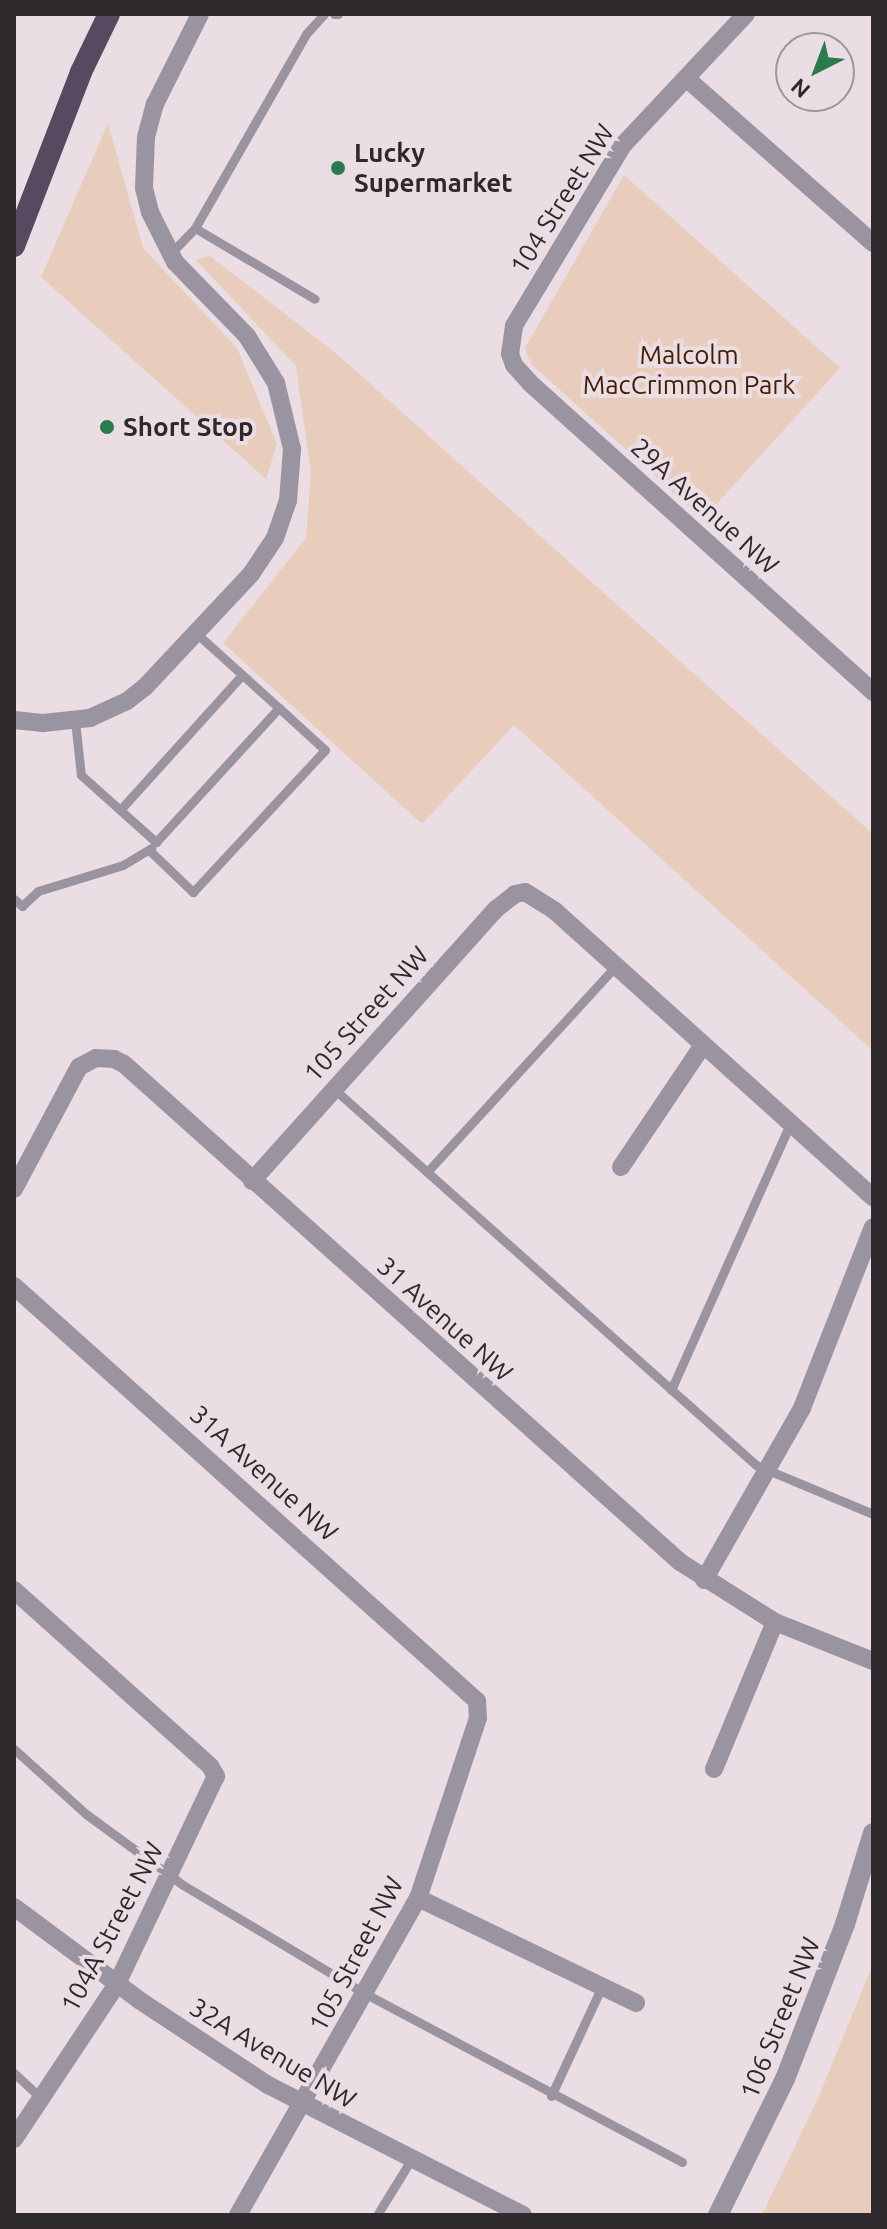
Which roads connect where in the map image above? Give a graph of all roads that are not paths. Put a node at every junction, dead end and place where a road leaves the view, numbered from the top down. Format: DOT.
graph roads {
  1 [pos="200,14"];
  2 [pos="324,14"];
  3 [pos="746,14"];
  4 [pos="109,19"];
  5 [pos="686,78"];
  6 [pos="195,228"];
  7 [pos="873,243"];
  8 [pos="14,246"];
  9 [pos="170,254"];
  10 [pos="315,299"];
  11 [pos="510,354"];
  12 [pos="197,634"];
  13 [pos="242,675"];
  14 [pos="873,692"];
  15 [pos="279,708"];
  16 [pos="14,720"];
  17 [pos="75,721"];
  18 [pos="120,810"];
  19 [pos="152,846"];
  20 [pos="14,899"];
  21 [pos="616,966"];
  22 [pos="703,1045"];
  23 [pos="334,1089"];
  24 [pos="790,1124"];
  25 [pos="621,1167"];
  26 [pos="427,1172"];
  27 [pos="252,1181"];
  28 [pos="14,1189"];
  29 [pos="873,1197"];
  30 [pos="873,1227"];
  31 [pos="14,1286"];
  32 [pos="671,1390"];
  33 [pos="769,1471"];
  34 [pos="873,1514"];
  35 [pos="704,1580"];
  36 [pos="14,1590"];
  37 [pos="775,1622"];
  38 [pos="873,1661"];
  39 [pos="477,1701"];
  40 [pos="14,1749"];
  41 [pos="714,1769"];
  42 [pos="873,1833"];
  43 [pos="169,1874"];
  44 [pos="418,1898"];
  45 [pos="14,1907"];
  46 [pos="117,1984"];
  47 [pos="602,1986"];
  48 [pos="366,1994"];
  49 [pos="636,2003"];
  50 [pos="14,2073"];
  51 [pos="551,2096"];
  52 [pos="43,2099"];
  53 [pos="302,2105"];
  54 [pos="14,2139"];
  55 [pos="411,2160"];
  56 [pos="682,2162"];
  57 [pos="238,2215"];
  58 [pos="377,2215"];
  59 [pos="521,2215"];
  60 [pos="718,2215"];
  1 -- 9 [label="street"];
  2 -- 6 [label="lane"];
  3 -- 5 [label="street, 104 Street NW"];
  4 -- 8 [label="highway"];
  5 -- 7 [label="street"];
  5 -- 11 [label="street, 104 Street NW"];
  6 -- 9 [label="lane"];
  6 -- 10 [label="lane"];
  9 -- 12 [label="street"];
  11 -- 14 [label="street, 29A Avenue NW"];
  12 -- 13 [label="lane"];
  12 -- 17 [label="street"];
  13 -- 15 [label="lane"];
  13 -- 18 [label="lane"];
  15 -- 19 [label="lane"];
  15 -- 19 [label="lane"];
  16 -- 17 [label="street"];
  17 -- 18 [label="lane"];
  18 -- 19 [label="lane"];
  19 -- 20 [label="lane"];
  21 -- 22 [label="street"];
  21 -- 23 [label="street, 105 Street NW"];
  21 -- 26 [label="lane"];
  22 -- 24 [label="street"];
  22 -- 25 [label="street"];
  23 -- 26 [label="lane"];
  23 -- 27 [label="street, 105 Street NW"];
  24 -- 29 [label="street"];
  24 -- 32 [label="lane"];
  26 -- 32 [label="lane"];
  27 -- 28 [label="street, 31 Avenue NW"];
  27 -- 35 [label="street, 31 Avenue NW"];
  30 -- 33 [label="street"];
  31 -- 39 [label="street, 31A Avenue NW"];
  32 -- 33 [label="lane"];
  33 -- 34 [label="lane"];
  33 -- 35 [label="street"];
  35 -- 37 [label="street, 31 Avenue NW"];
  36 -- 43 [label="street, 104A Street NW"];
  37 -- 38 [label="street, 31 Avenue NW"];
  37 -- 41 [label="street"];
  39 -- 44 [label="street, 105 Street NW"];
  40 -- 43 [label="lane"];
  42 -- 60 [label="street, 106 Street NW"];
  43 -- 46 [label="street, 104A Street NW"];
  43 -- 48 [label="lane"];
  44 -- 47 [label="street"];
  44 -- 48 [label="street, 105 Street NW"];
  45 -- 46 [label="street, 32A Avenue NW"];
  46 -- 52 [label="street, 104A Street NW"];
  46 -- 53 [label="street, 32A Avenue NW"];
  47 -- 49 [label="street"];
  47 -- 51 [label="lane"];
  48 -- 51 [label="lane"];
  48 -- 53 [label="street, 105 Street NW"];
  50 -- 52 [label="lane"];
  51 -- 56 [label="lane"];
  52 -- 54 [label="street, 104A Street NW"];
  53 -- 55 [label="street, 32A Avenue NW"];
  53 -- 57 [label="street, 105 Street NW"];
  55 -- 58 [label="lane"];
  55 -- 59 [label="street, 32A Avenue NW"];
}
